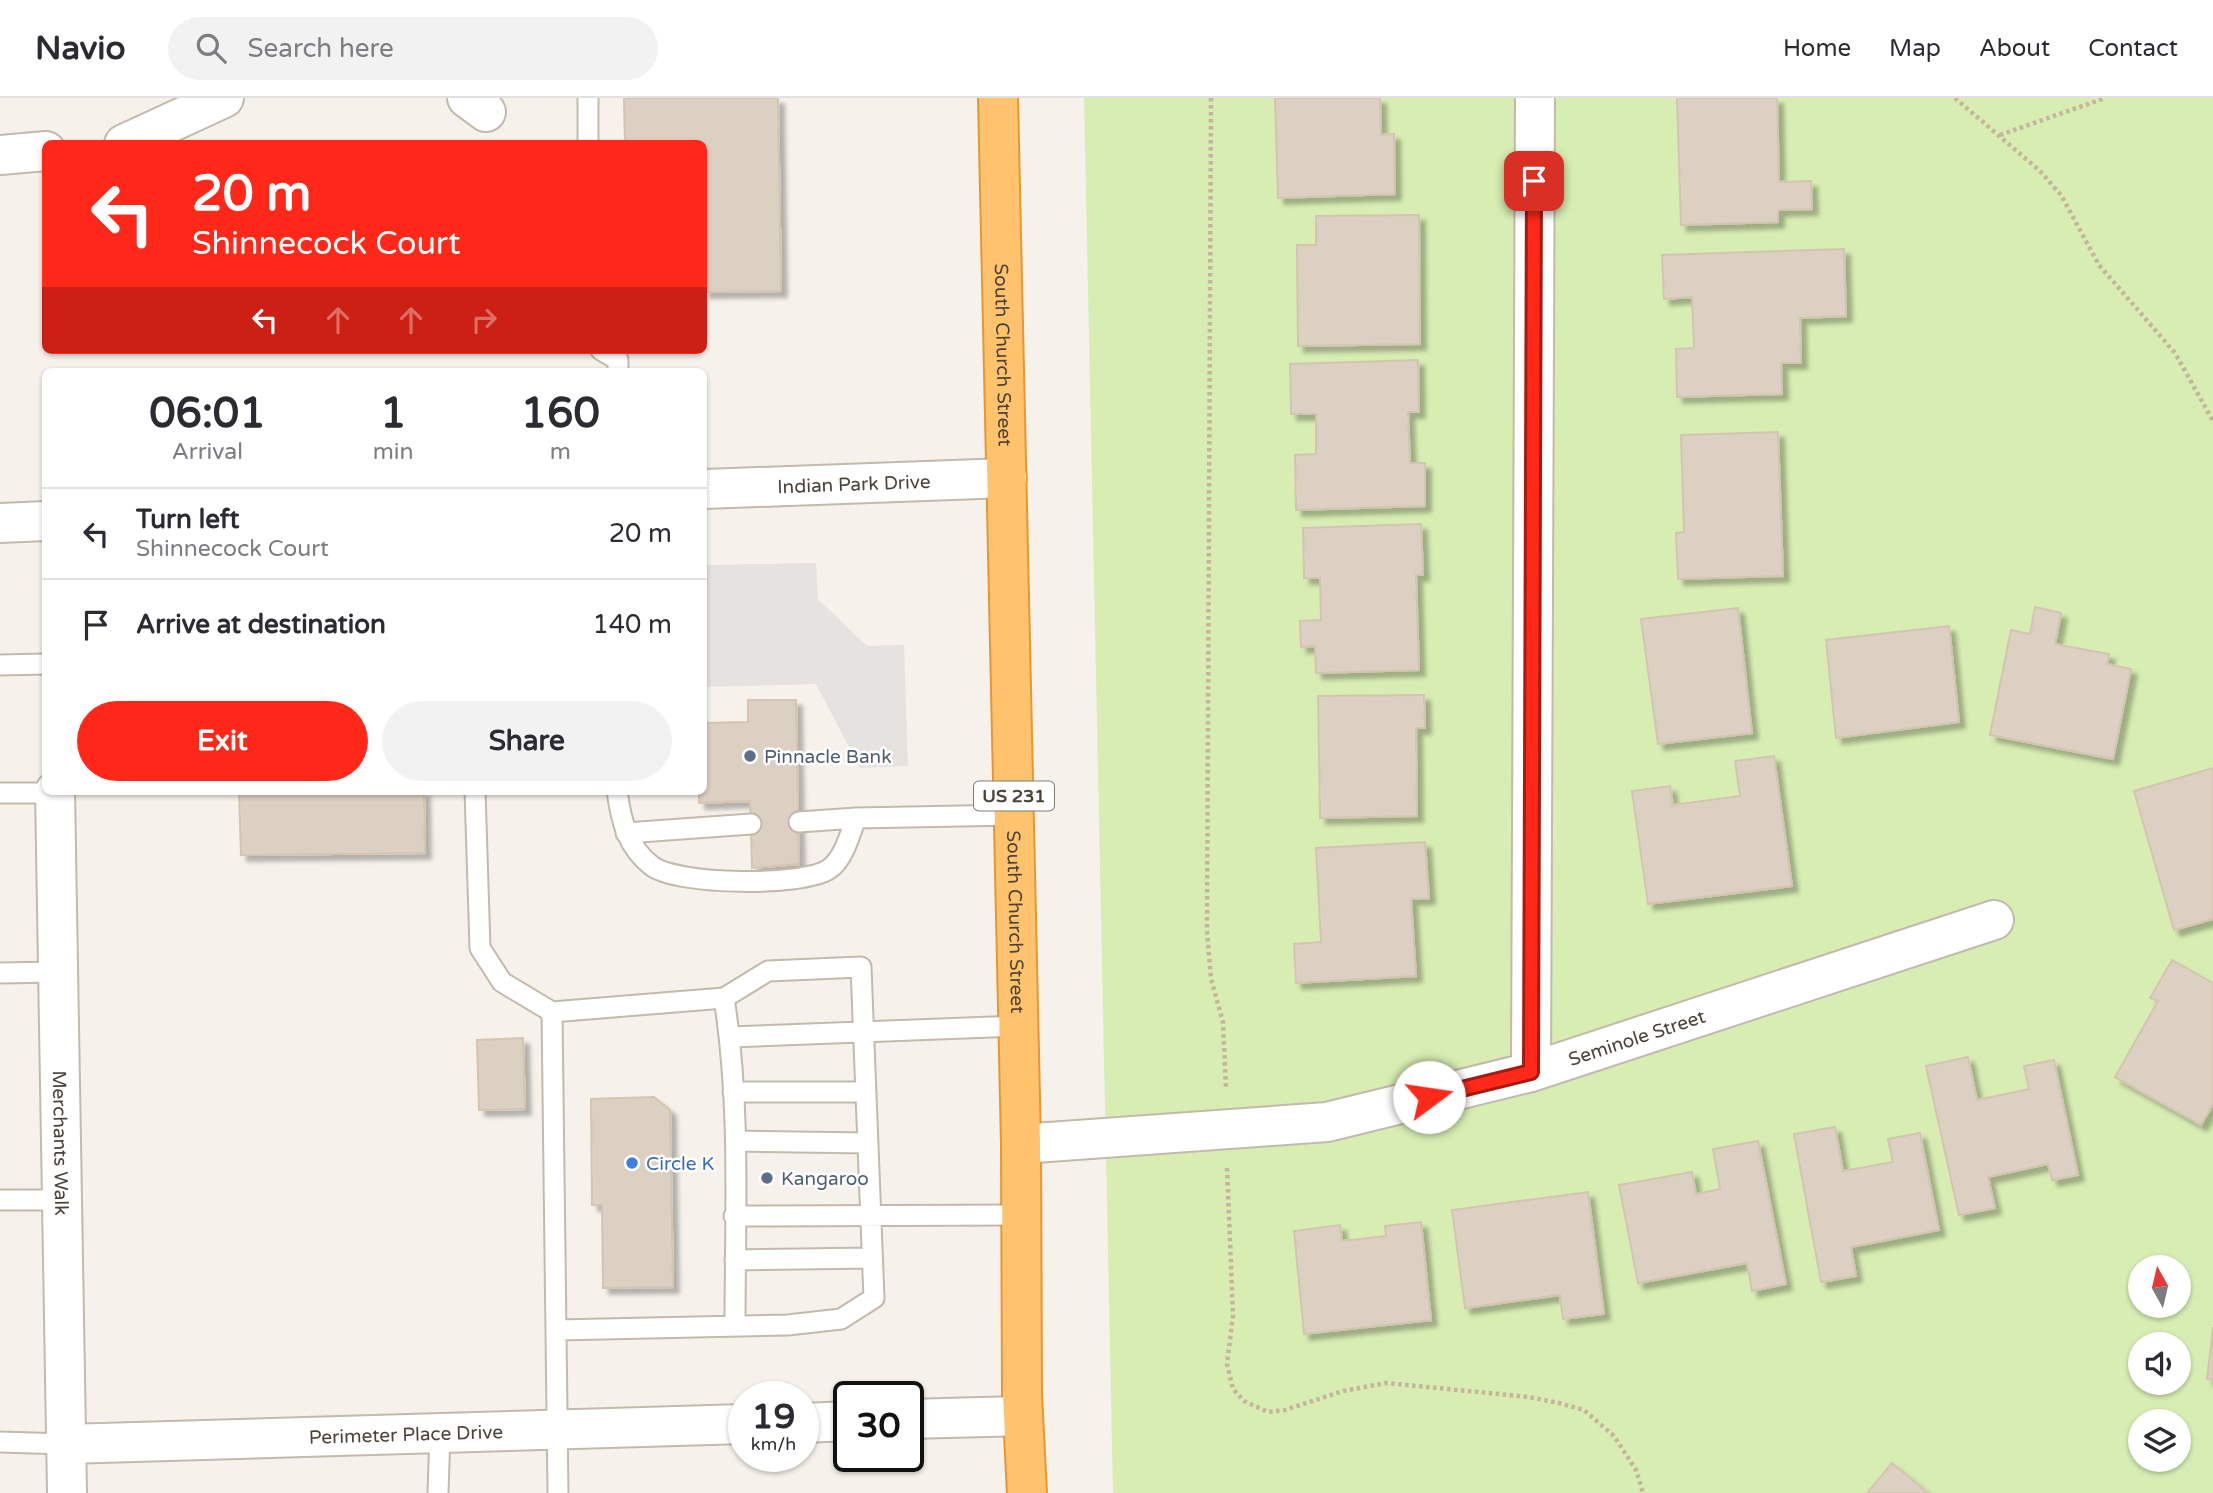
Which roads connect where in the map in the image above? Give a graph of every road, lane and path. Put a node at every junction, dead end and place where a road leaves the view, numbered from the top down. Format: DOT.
graph roads {
  1 [pos="224,98"];
  2 [pos="588,98"];
  3 [pos="998,98"];
  4 [pos="1211,98"];
  5 [pos="1535,98"];
  6 [pos="1955,98"];
  7 [pos="2105,98"];
  8 [pos="1999,135"];
  9 [pos="133,140"];
  10 [pos="588,140"];
  11 [pos="42,151"];
  12 [pos="0,155"];
  13 [pos="608,354"];
  14 [pos="618,368"];
  15 [pos="2213,421"];
  16 [pos="1007,478"];
  17 [pos="707,489"];
  18 [pos="42,521"];
  19 [pos="0,523"];
  20 [pos="42,664"];
  21 [pos="0,665"];
  22 [pos="42,792"];
  23 [pos="0,793"];
  24 [pos="55,795"];
  25 [pos="475,795"];
  26 [pos="618,795"];
  27 [pos="1014,815"];
  28 [pos="856,818"];
  29 [pos="799,822"];
  30 [pos="751,824"];
  31 [pos="626,833"];
  32 [pos="1993,920"];
  33 [pos="57,972"];
  34 [pos="0,973"];
  35 [pos="724,998"];
  36 [pos="552,1012"];
  37 [pos="1019,1026"];
  38 [pos="863,1032"];
  39 [pos="730,1037"];
  40 [pos="1531,1072"];
  41 [pos="733,1092"];
  42 [pos="866,1092"];
  43 [pos="1226,1132"];
  44 [pos="736,1141"];
  45 [pos="868,1143"];
  46 [pos="1021,1144"];
  47 [pos="0,1200"];
  48 [pos="62,1200"];
  49 [pos="1021,1215"];
  50 [pos="734,1216"];
  51 [pos="870,1218"];
  52 [pos="872,1258"];
  53 [pos="735,1260"];
  54 [pos="735,1326"];
  55 [pos="557,1330"];
  56 [pos="1023,1416"];
  57 [pos="924,1419"];
  58 [pos="728,1425"];
  59 [pos="558,1430"];
  60 [pos="440,1433"];
  61 [pos="0,1442"];
  62 [pos="66,1444"];
  63 [pos="67,1493"];
  64 [pos="438,1493"];
  65 [pos="558,1493"];
  66 [pos="1027,1493"];
  67 [pos="1643,1493"];
  1 -- 9 [label="street"];
  2 -- 10 [label="lane"];
  3 -- 16 [label="highway, South Church Street / US 231"];
  4 -- 43 [label="path"];
  5 -- 40 [label="street"];
  6 -- 8 [label="path"];
  7 -- 8 [label="path"];
  8 -- 15 [label="path"];
  11 -- 12 [label="street"];
  13 -- 14 [label="lane"];
  16 -- 17 [label="street, Indian Park Drive"];
  16 -- 27 [label="highway, South Church Street / US 231"];
  18 -- 19 [label="street"];
  20 -- 21 [label="lane"];
  22 -- 23 [label="lane"];
  24 -- 33 [label="street, Merchants Walk"];
  25 -- 36 [label="lane"];
  26 -- 31 [label="lane"];
  27 -- 28 [label="lane"];
  27 -- 37 [label="highway, South Church Street / US 231"];
  28 -- 29 [label="lane"];
  28 -- 31 [label="lane"];
  30 -- 31 [label="lane"];
  32 -- 40 [label="street, Seminole Street"];
  33 -- 34 [label="lane"];
  33 -- 48 [label="street, Merchants Walk"];
  35 -- 36 [label="lane"];
  35 -- 38 [label="lane"];
  35 -- 39 [label="lane"];
  36 -- 55 [label="lane"];
  37 -- 38 [label="lane"];
  37 -- 46 [label="highway, South Church Street / US 231"];
  38 -- 39 [label="lane"];
  38 -- 42 [label="lane"];
  39 -- 41 [label="lane"];
  40 -- 43 [label="street, Seminole Street"];
  41 -- 42 [label="lane"];
  41 -- 44 [label="lane"];
  42 -- 45 [label="lane"];
  43 -- 46 [label="street, Seminole Street"];
  43 -- 67 [label="path"];
  44 -- 45 [label="lane"];
  44 -- 50 [label="lane"];
  45 -- 51 [label="lane"];
  46 -- 49 [label="highway, South Church Street / US 231"];
  47 -- 48 [label="lane"];
  48 -- 62 [label="street, Merchants Walk"];
  49 -- 51 [label="lane"];
  49 -- 56 [label="highway, South Church Street / US 231"];
  50 -- 51 [label="lane"];
  50 -- 53 [label="lane"];
  51 -- 52 [label="lane"];
  52 -- 53 [label="lane"];
  52 -- 54 [label="lane"];
  53 -- 54 [label="lane"];
  54 -- 55 [label="lane"];
  55 -- 59 [label="lane"];
  56 -- 57 [label="street"];
  56 -- 66 [label="highway, South Church Street / US 231"];
  58 -- 59 [label="street, Perimeter Place Drive"];
  59 -- 60 [label="street, Perimeter Place Drive"];
  59 -- 65 [label="lane"];
  60 -- 62 [label="street, Perimeter Place Drive"];
  60 -- 64 [label="lane"];
  61 -- 62 [label="lane"];
  62 -- 63 [label="street, Merchants Walk"];
}
